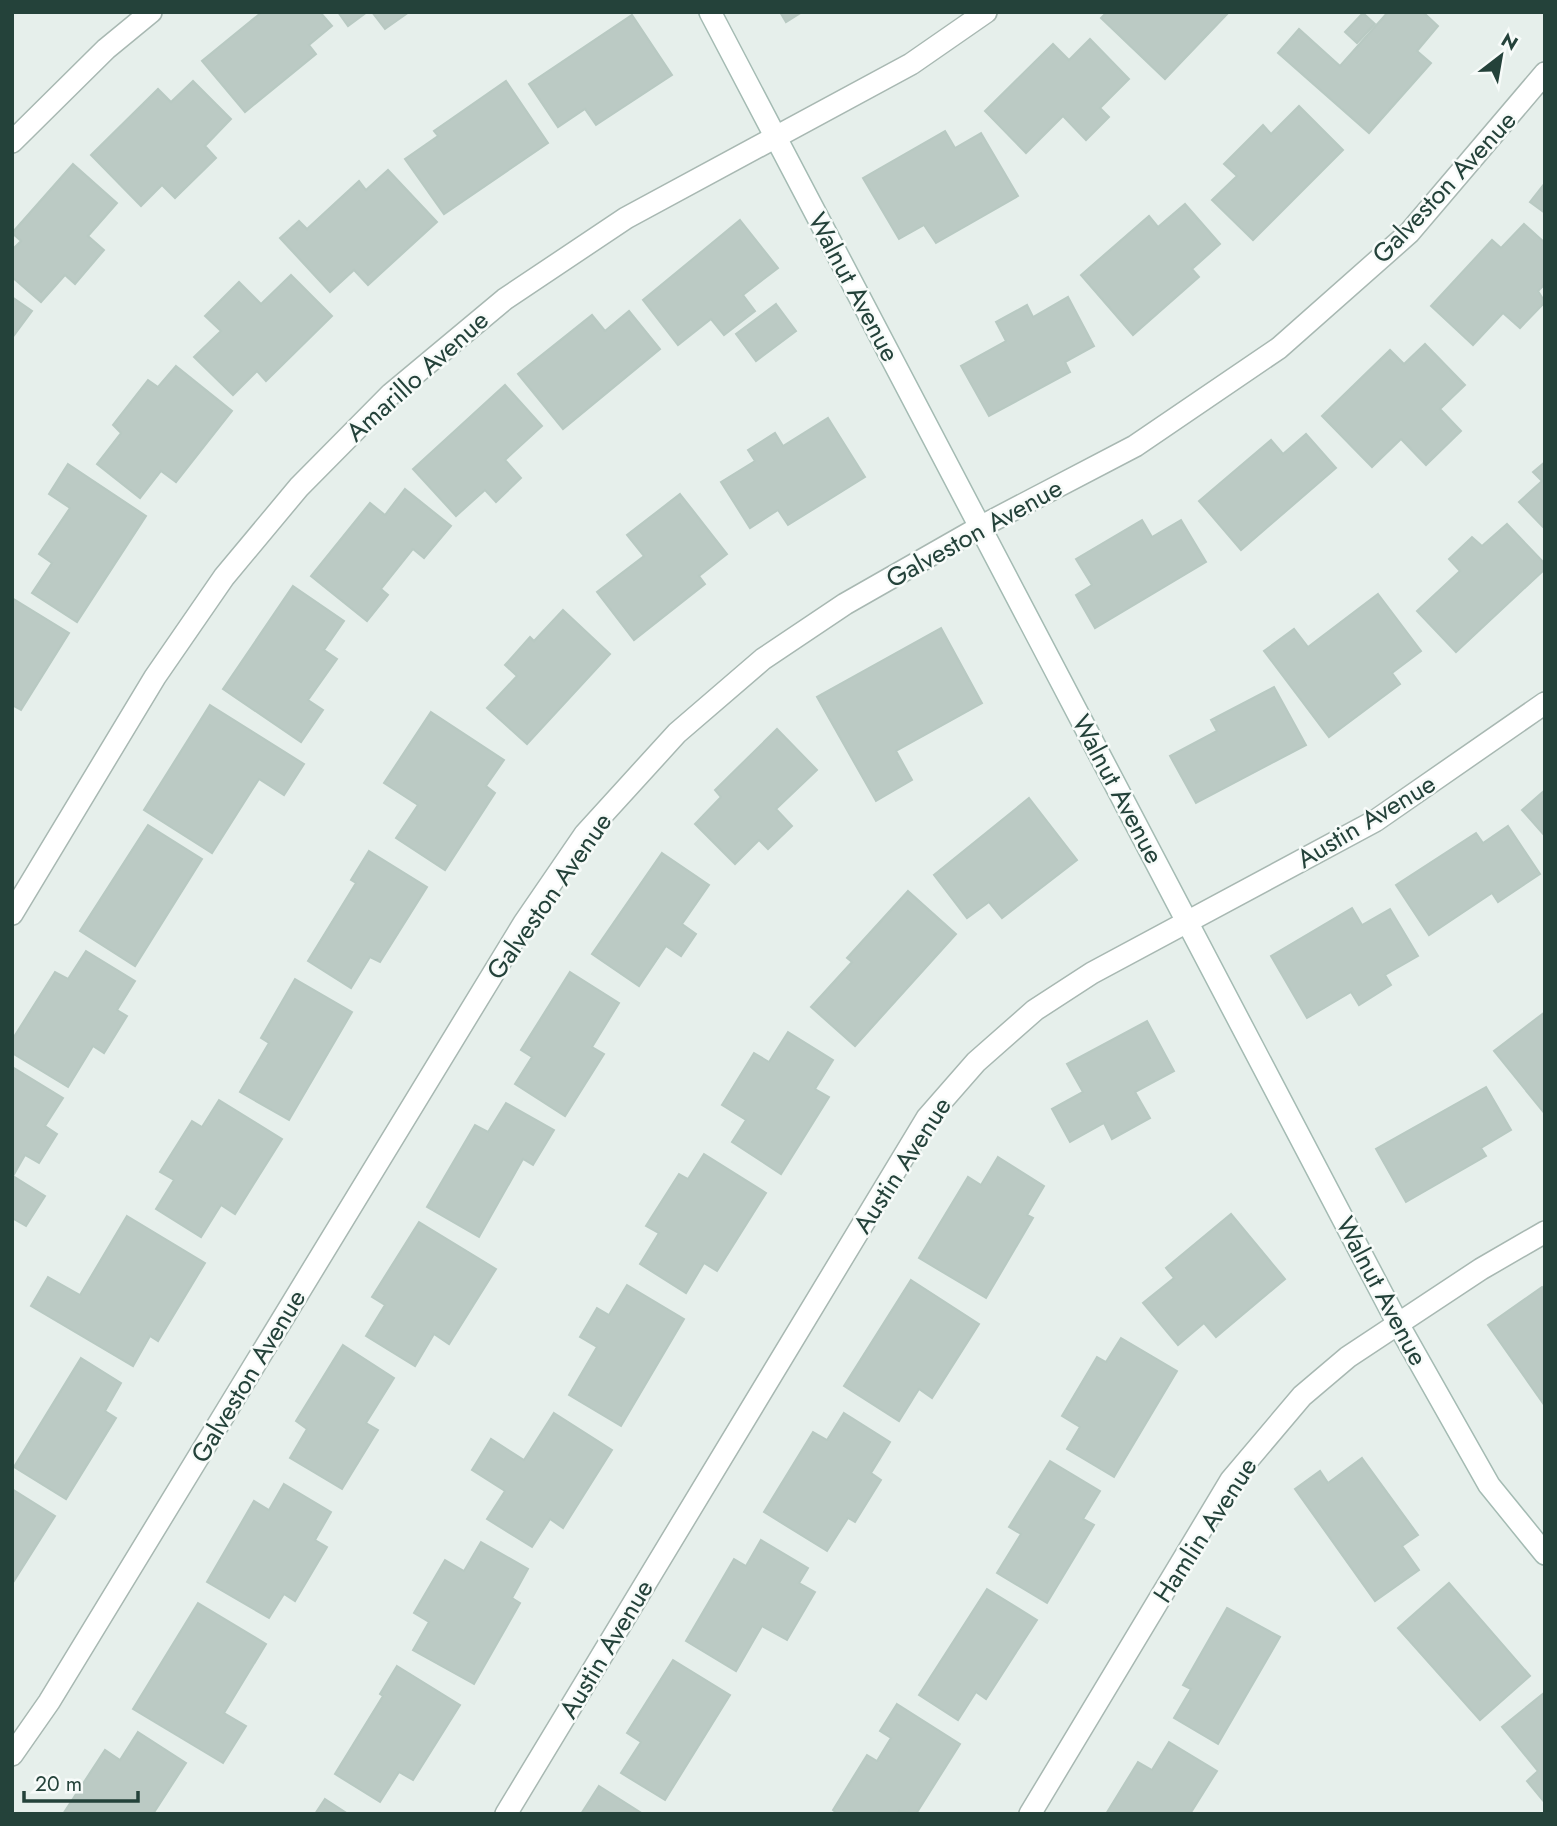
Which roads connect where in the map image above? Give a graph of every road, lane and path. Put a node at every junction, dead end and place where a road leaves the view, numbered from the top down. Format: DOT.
graph roads {
  1 [pos="151,12"];
  2 [pos="710,12"];
  3 [pos="986,12"];
  4 [pos="1545,73"];
  5 [pos="775,138"];
  6 [pos="12,142"];
  7 [pos="980,527"];
  8 [pos="1545,704"];
  9 [pos="12,915"];
  10 [pos="1188,923"];
  11 [pos="1545,1232"];
  12 [pos="1398,1324"];
  13 [pos="1545,1554"];
  14 [pos="12,1755"];
  15 [pos="506,1814"];
  16 [pos="1030,1814"];
  1 -- 6 [label="street"];
  2 -- 5 [label="street, Walnut Avenue"];
  3 -- 5 [label="street, Amarillo Avenue"];
  4 -- 7 [label="street, Galveston Avenue"];
  5 -- 7 [label="street, Walnut Avenue"];
  5 -- 9 [label="street, Amarillo Avenue"];
  7 -- 10 [label="street, Walnut Avenue"];
  7 -- 14 [label="street, Galveston Avenue"];
  8 -- 10 [label="street, Austin Avenue"];
  10 -- 12 [label="street, Walnut Avenue"];
  10 -- 15 [label="street, Austin Avenue"];
  11 -- 12 [label="street, Hamlin Avenue"];
  12 -- 13 [label="street, Walnut Avenue"];
  12 -- 16 [label="street, Hamlin Avenue"];
}
